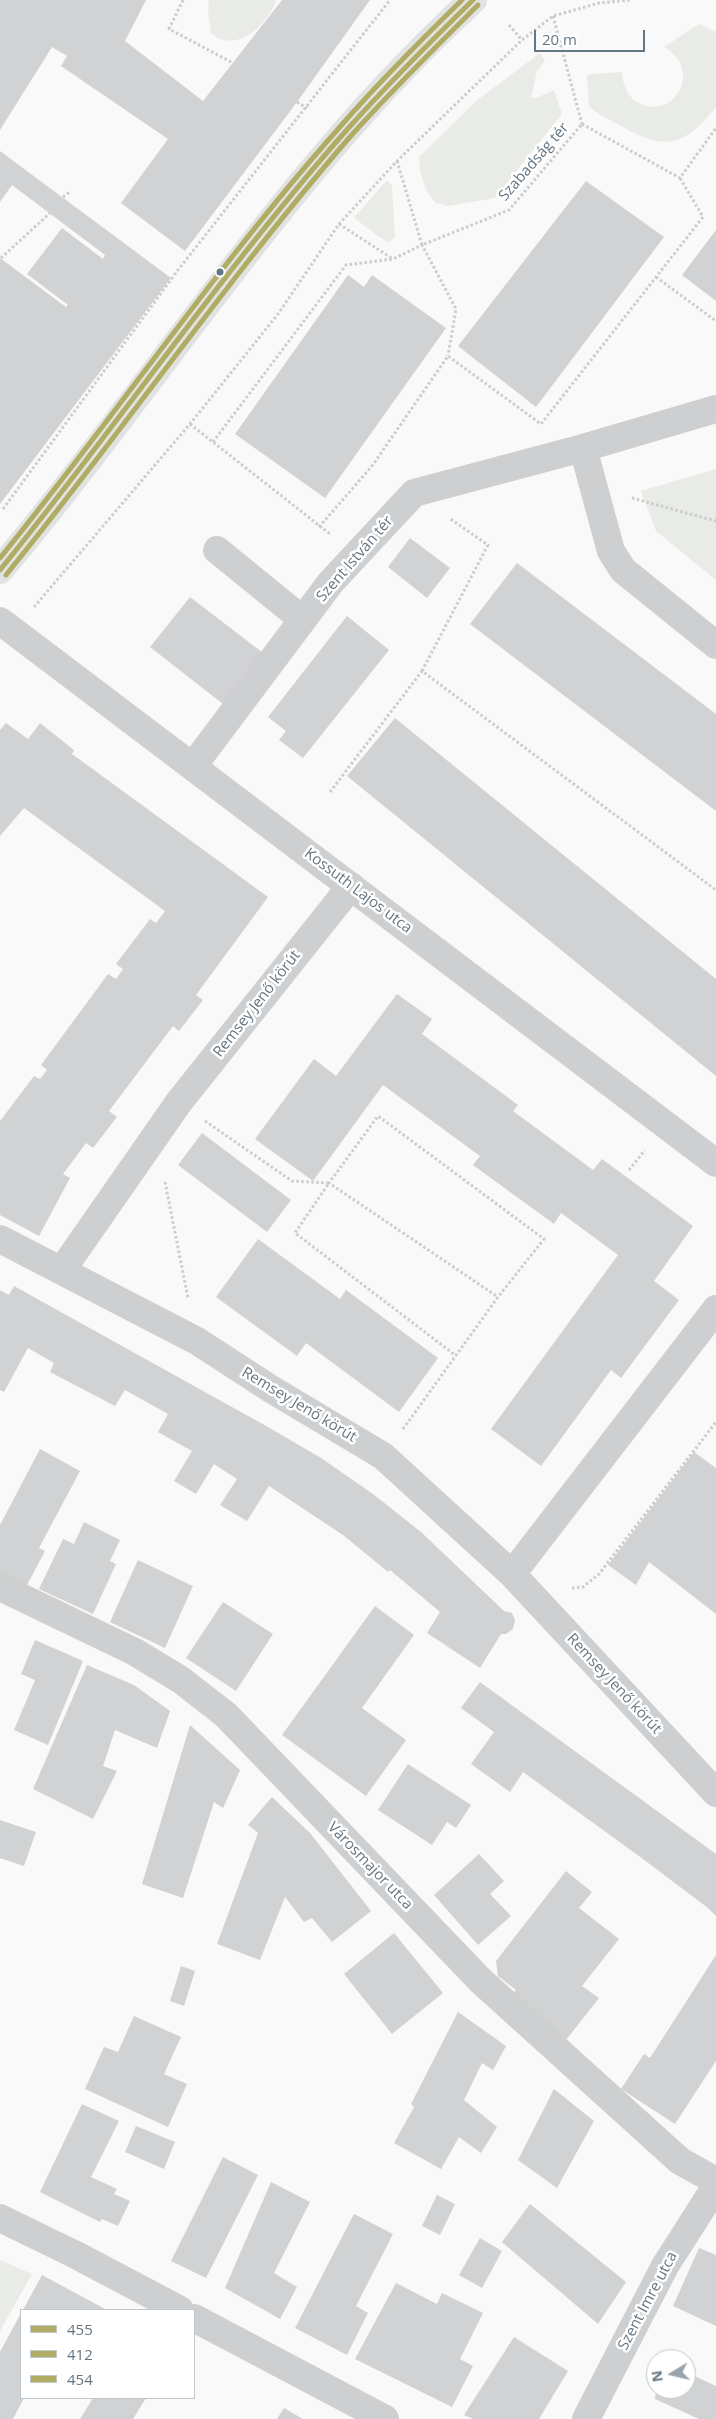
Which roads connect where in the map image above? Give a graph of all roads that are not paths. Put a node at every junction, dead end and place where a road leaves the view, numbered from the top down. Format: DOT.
graph roads {
  1 [pos="473,0"];
  2 [pos="716,409"];
  3 [pos="583,448"];
  4 [pos="217,550"];
  5 [pos="0,570"];
  6 [pos="303,620"];
  7 [pos="7,625"];
  8 [pos="716,645"];
  9 [pos="193,766"];
  10 [pos="351,886"];
  11 [pos="716,1163"];
  12 [pos="0,1239"];
  13 [pos="62,1270"];
  14 [pos="716,1309"];
  15 [pos="512,1574"];
  16 [pos="0,1587"];
  17 [pos="716,1793"];
  18 [pos="716,2181"];
  19 [pos="716,2186"];
  20 [pos="0,2218"];
  21 [pos="178,2309"];
  22 [pos="195,2319"];
  23 [pos="385,2419"];
  24 [pos="586,2419"];
  1 -- 5 [label="main road"];
  2 -- 3 [label="street, Szent István tér"];
  3 -- 6 [label="street, Szent István tér"];
  3 -- 8 [label="street"];
  4 -- 6 [label="street"];
  6 -- 9 [label="street, Szent István tér"];
  7 -- 9 [label="street, Kossuth Lajos utca"];
  9 -- 10 [label="street, Kossuth Lajos utca"];
  10 -- 11 [label="street, Kossuth Lajos utca"];
  10 -- 13 [label="street, Remsey Jenő körút"];
  12 -- 13 [label="street, Remsey Jenő körút"];
  13 -- 15 [label="street, Remsey Jenő körút"];
  14 -- 15 [label="street"];
  15 -- 17 [label="street, Remsey Jenő körút"];
  16 -- 18 [label="street, Városmajor utca"];
  19 -- 24 [label="street, Szent Imre utca"];
  20 -- 21 [label="street"];
  22 -- 23 [label="street"];
}
